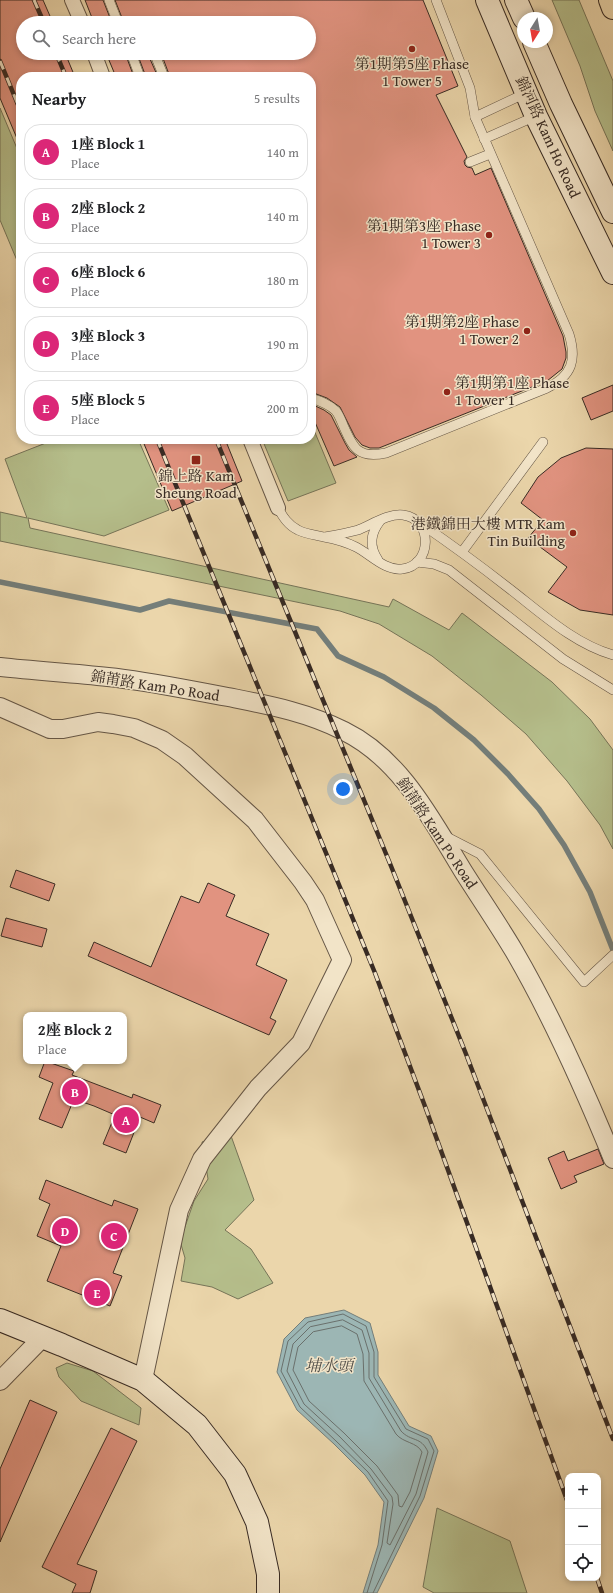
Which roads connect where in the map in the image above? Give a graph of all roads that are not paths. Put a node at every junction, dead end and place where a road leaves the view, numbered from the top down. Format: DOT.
graph roads {
  1 [pos="72,0"];
  2 [pos="109,0"];
  3 [pos="436,0"];
  4 [pos="487,0"];
  5 [pos="516,0"];
  6 [pos="610,0"];
  7 [pos="613,8"];
  8 [pos="521,12"];
  9 [pos="79,16"];
  10 [pos="115,16"];
  11 [pos="537,48"];
  12 [pos="97,60"];
  13 [pos="134,60"];
  14 [pos="157,60"];
  15 [pos="101,72"];
  16 [pos="138,72"];
  17 [pos="162,72"];
  18 [pos="527,93"];
  19 [pos="536,116"];
  20 [pos="475,117"];
  21 [pos="484,139"];
  22 [pos="490,154"];
  23 [pos="470,162"];
  24 [pos="613,212"];
  25 [pos="613,273"];
  26 [pos="316,400"];
  27 [pos="543,442"];
  28 [pos="252,444"];
  29 [pos="278,508"];
  30 [pos="412,518"];
  31 [pos="380,521"];
  32 [pos="325,537"];
  33 [pos="462,552"];
  34 [pos="378,560"];
  35 [pos="417,562"];
  36 [pos="613,655"];
  37 [pos="0,667"];
  38 [pos="613,690"];
  39 [pos="0,707"];
  40 [pos="440,833"];
  41 [pos="613,955"];
  42 [pos="613,1159"];
  43 [pos="0,1320"];
  44 [pos="43,1337"];
  45 [pos="143,1380"];
  46 [pos="0,1381"];
  47 [pos="268,1593"];
  1 -- 9 [label="street"];
  2 -- 10 [label="lane"];
  3 -- 20 [label="lane"];
  4 -- 18 [label="main road, 錦河路 Kam Ho Road"];
  5 -- 8 [label="main road"];
  6 -- 7 [label="highway"];
  11 -- 24 [label="main road, 錦河路 Kam Ho Road"];
  12 -- 15 [label="street"];
  13 -- 16 [label="lane"];
  14 -- 17 [label="lane"];
  18 -- 19 [label="main road, 錦河路 Kam Ho Road"];
  18 -- 20 [label="lane"];
  19 -- 21 [label="lane"];
  19 -- 25 [label="main road, 錦河路 Kam Ho Road"];
  20 -- 21 [label="lane"];
  21 -- 22 [label="lane"];
  22 -- 23 [label="lane"];
  22 -- 26 [label="lane"];
  27 -- 33 [label="lane"];
  28 -- 29 [label="street"];
  29 -- 32 [label="lane"];
  30 -- 31 [label="lane"];
  30 -- 33 [label="lane"];
  30 -- 35 [label="lane"];
  31 -- 32 [label="lane"];
  31 -- 34 [label="lane"];
  32 -- 34 [label="lane"];
  33 -- 36 [label="lane"];
  34 -- 35 [label="lane"];
  35 -- 38 [label="lane"];
  37 -- 40 [label="street, 錦莆路 Kam Po Road"];
  39 -- 45 [label="street"];
  40 -- 41 [label="lane"];
  40 -- 42 [label="street, 錦莆路 Kam Po Road"];
  43 -- 44 [label="main road"];
  44 -- 45 [label="main road"];
  44 -- 46 [label="street"];
  45 -- 47 [label="main road"];
}
